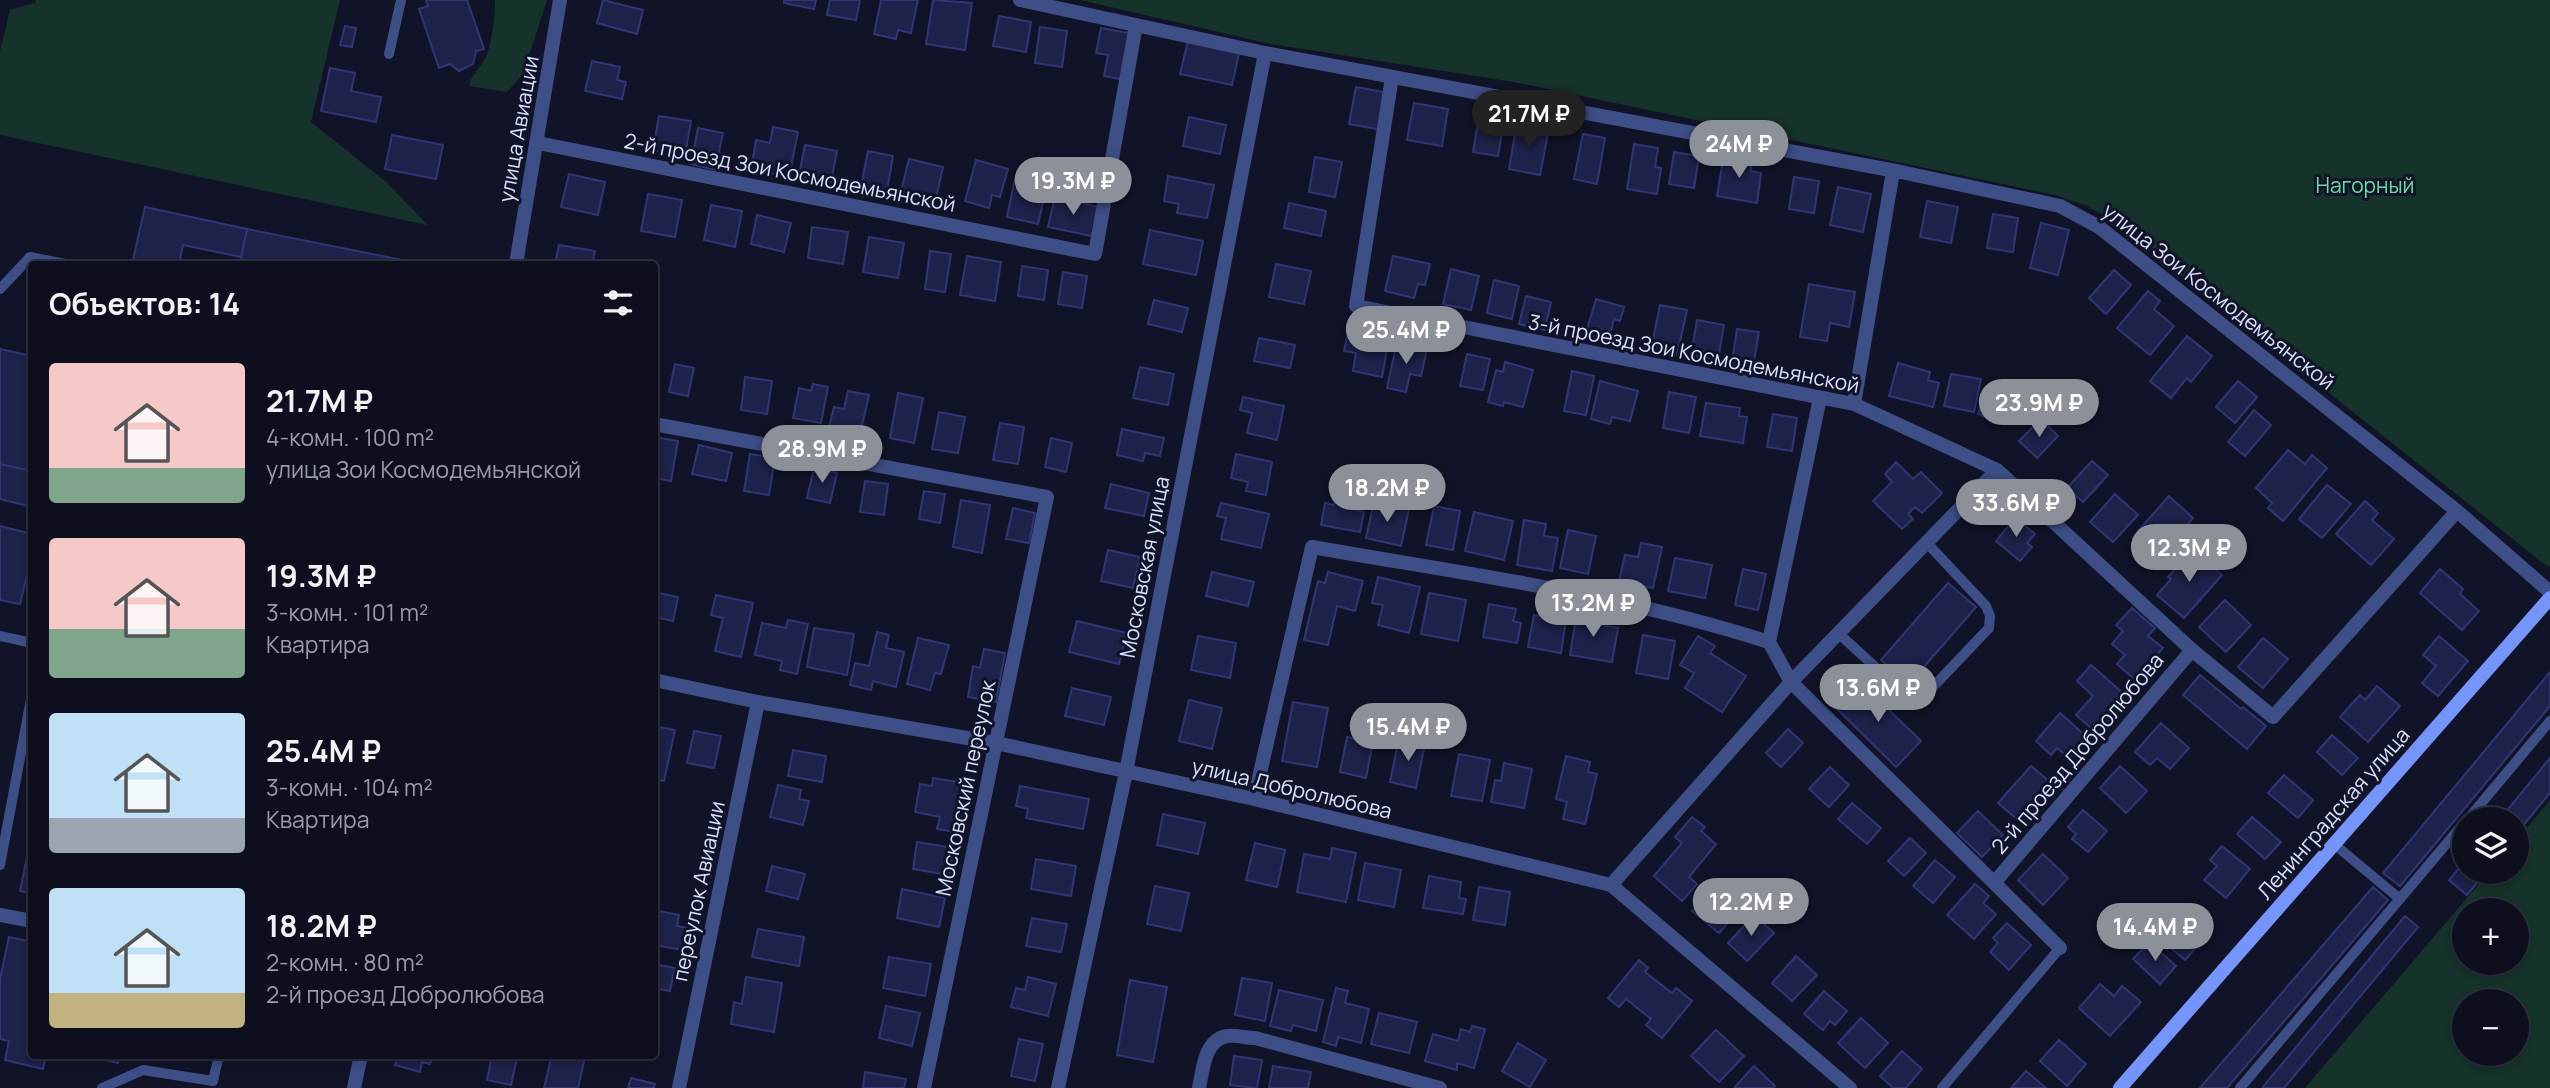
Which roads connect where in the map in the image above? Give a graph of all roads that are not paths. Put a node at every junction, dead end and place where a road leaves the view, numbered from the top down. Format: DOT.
graph roads {
  1 [pos="401,0"];
  2 [pos="560,0"];
  3 [pos="1020,0"];
  4 [pos="1136,25"];
  5 [pos="1265,53"];
  6 [pos="389,54"];
  7 [pos="1392,77"];
  8 [pos="538,143"];
  9 [pos="1893,170"];
  10 [pos="50,261"];
  11 [pos="517,261"];
  12 [pos="0,289"];
  13 [pos="1820,398"];
  14 [pos="1854,404"];
  15 [pos="658,425"];
  16 [pos="1997,470"];
  17 [pos="2457,511"];
  18 [pos="1926,542"];
  19 [pos="2550,592"];
  20 [pos="2550,598"];
  21 [pos="1838,633"];
  22 [pos="0,636"];
  23 [pos="28,642"];
  24 [pos="1769,642"];
  25 [pos="2192,650"];
  26 [pos="658,681"];
  27 [pos="1791,682"];
  28 [pos="758,702"];
  29 [pos="2550,722"];
  30 [pos="28,733"];
  31 [pos="996,743"];
  32 [pos="26,753"];
  33 [pos="1126,772"];
  34 [pos="1254,799"];
  35 [pos="2478,807"];
  36 [pos="2452,837"];
  37 [pos="2333,844"];
  38 [pos="0,865"];
  39 [pos="1994,883"];
  40 [pos="1611,885"];
  41 [pos="2400,899"];
  42 [pos="0,915"];
  43 [pos="28,920"];
  44 [pos="2060,948"];
  45 [pos="218,1059"];
  46 [pos="360,1059"];
  47 [pos="102,1088"];
  48 [pos="354,1088"];
  49 [pos="679,1088"];
  50 [pos="924,1088"];
  51 [pos="1058,1088"];
  52 [pos="1199,1088"];
  53 [pos="1440,1088"];
  54 [pos="1850,1088"];
  55 [pos="1942,1088"];
  56 [pos="2120,1088"];
  57 [pos="2240,1088"];
  1 -- 6 [label="lane"];
  2 -- 8 [label="street, улица Авиации"];
  3 -- 4 [label="street, улица Зои Космодемьянской"];
  4 -- 5 [label="street, улица Зои Космодемьянской"];
  4 -- 8 [label="street, 2-й проезд Зои Космодемьянской"];
  5 -- 7 [label="street, улица Зои Космодемьянской"];
  5 -- 33 [label="street, Московская улица"];
  7 -- 9 [label="street, улица Зои Космодемьянской"];
  7 -- 13 [label="street, 3-й проезд Зои Космодемьянской"];
  8 -- 11 [label="street, улица Авиации"];
  9 -- 14 [label="street"];
  9 -- 17 [label="street, улица Зои Космодемьянской"];
  10 -- 12 [label="lane"];
  13 -- 14 [label="street, 3-й проезд Зои Космодемьянской"];
  13 -- 24 [label="street"];
  14 -- 16 [label="street, 3-й проезд Зои Космодемьянской"];
  15 -- 31 [label="street, Московский переулок"];
  16 -- 18 [label="street"];
  16 -- 25 [label="street, 3-й проезд Зои Космодемьянской"];
  17 -- 19 [label="street, улица Зои Космодемьянской"];
  17 -- 25 [label="street, 3-й проезд Зои Космодемьянской"];
  18 -- 21 [label="street"];
  18 -- 21 [label="lane"];
  20 -- 37 [label="street, Ленинградская улица"];
  21 -- 27 [label="street"];
  22 -- 23 [label="lane"];
  24 -- 27 [label="street, 2-й проезд Добролюбова"];
  24 -- 34 [label="street"];
  25 -- 39 [label="street, 2-й проезд Добролюбова"];
  26 -- 28 [label="street, улица Добролюбова"];
  27 -- 39 [label="street, 2-й проезд Добролюбова"];
  27 -- 40 [label="street"];
  28 -- 31 [label="street, улица Добролюбова"];
  28 -- 49 [label="street, переулок Авиации"];
  29 -- 35 [label="lane"];
  30 -- 32 [label="lane"];
  31 -- 33 [label="street, улица Добролюбова"];
  31 -- 50 [label="street, Московский переулок"];
  32 -- 38 [label="lane"];
  33 -- 34 [label="street, улица Добролюбова"];
  33 -- 51 [label="street, Московская улица"];
  34 -- 40 [label="street, улица Добролюбова"];
  36 -- 41 [label="lane"];
  37 -- 41 [label="lane"];
  37 -- 56 [label="street, Ленинградская улица"];
  39 -- 44 [label="street, 2-й проезд Добролюбова"];
  40 -- 54 [label="street, улица Добролюбова"];
  41 -- 57 [label="lane"];
  42 -- 43 [label="street"];
  44 -- 55 [label="lane"];
  45 -- 47 [label="lane"];
  46 -- 48 [label="street"];
  52 -- 53 [label="street"];
}
